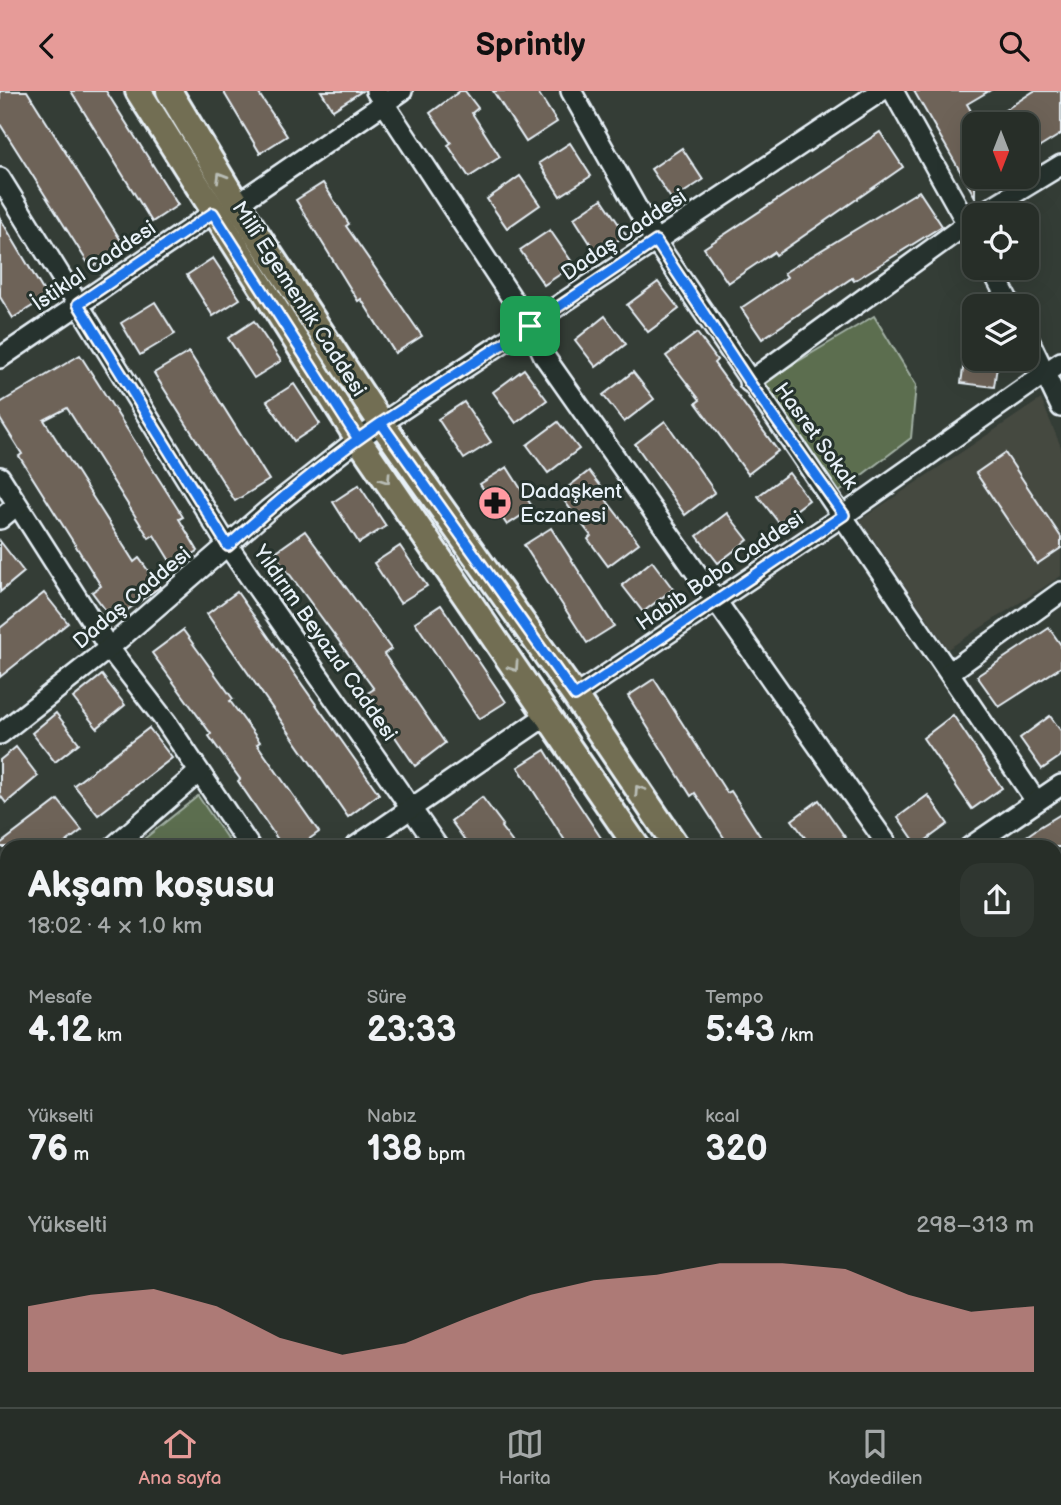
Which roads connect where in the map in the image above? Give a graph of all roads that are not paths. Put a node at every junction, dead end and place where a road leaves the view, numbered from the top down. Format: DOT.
graph roads {
  1 [pos="138,91"];
  2 [pos="169,91"];
  3 [pos="402,91"];
  4 [pos="881,91"];
  5 [pos="893,91"];
  6 [pos="574,92"];
  7 [pos="380,97"];
  8 [pos="1061,165"];
  9 [pos="0,178"];
  10 [pos="962,203"];
  11 [pos="1004,203"];
  12 [pos="237,204"];
  13 [pos="213,213"];
  14 [pos="962,231"];
  15 [pos="656,241"];
  16 [pos="78,304"];
  17 [pos="530,326"];
  18 [pos="1039,350"];
  19 [pos="0,358"];
  20 [pos="1054,367"];
  21 [pos="749,382"];
  22 [pos="1061,407"];
  23 [pos="381,423"];
  24 [pos="358,439"];
  25 [pos="0,477"];
  26 [pos="17,505"];
  27 [pos="844,515"];
  28 [pos="0,519"];
  29 [pos="228,546"];
  30 [pos="1061,592"];
  31 [pos="714,600"];
  32 [pos="109,648"];
  33 [pos="950,672"];
  34 [pos="575,696"];
  35 [pos="547,715"];
  36 [pos="0,734"];
  37 [pos="199,772"];
  38 [pos="1061,785"];
  39 [pos="1036,801"];
  40 [pos="412,809"];
  41 [pos="121,840"];
  42 [pos="245,840"];
  43 [pos="366,840"];
  44 [pos="433,840"];
  45 [pos="632,840"];
  46 [pos="672,840"];
  47 [pos="884,840"];
  48 [pos="980,840"];
  1 -- 13 [label="main road, Millî Egemenlik Caddesi"];
  12 -- 2 [label="main road, Millî Egemenlik Caddesi, one-way"];
  3 -- 7 [label="street"];
  4 -- 15 [label="street, Dadaş Caddesi"];
  5 -- 10 [label="street"];
  6 -- 15 [label="street, Hasret Sokak"];
  7 -- 12 [label="street"];
  7 -- 17 [label="street"];
  8 -- 11 [label="street"];
  9 -- 16 [label="street, Yıldırım Beyazıd Caddesi"];
  12 -- 23 [label="main road, Millî Egemenlik Caddesi"];
  13 -- 16 [label="street, İstiklal Caddesi"];
  13 -- 24 [label="main road, Millî Egemenlik Caddesi"];
  14 -- 21 [label="street"];
  15 -- 17 [label="street, Dadaş Caddesi"];
  15 -- 21 [label="street, Hasret Sokak"];
  16 -- 19 [label="street, İstiklal Caddesi"];
  16 -- 29 [label="street, Yıldırım Beyazıd Caddesi"];
  17 -- 23 [label="street, Dadaş Caddesi"];
  17 -- 31 [label="street"];
  18 -- 20 [label="street"];
  20 -- 22 [label="street"];
  20 -- 27 [label="street, Habib Baba Caddesi"];
  21 -- 27 [label="street, Hasret Sokak"];
  23 -- 24 [label="street, Dadaş Caddesi"];
  23 -- 34 [label="main road, Millî Egemenlik Caddesi"];
  24 -- 29 [label="street, Dadaş Caddesi"];
  24 -- 35 [label="main road, Millî Egemenlik Caddesi, one-way"];
  25 -- 26 [label="street"];
  26 -- 28 [label="street"];
  26 -- 32 [label="street"];
  27 -- 31 [label="street, Habib Baba Caddesi"];
  27 -- 33 [label="street, Hasret Sokak"];
  29 -- 32 [label="street, Dadaş Caddesi"];
  29 -- 40 [label="street, Yıldırım Beyazıd Caddesi"];
  30 -- 33 [label="street"];
  31 -- 34 [label="street, Habib Baba Caddesi"];
  31 -- 47 [label="street"];
  32 -- 36 [label="street, Dadaş Caddesi"];
  32 -- 37 [label="street"];
  33 -- 39 [label="street, Hasret Sokak"];
  46 -- 34 [label="main road, Millî Egemenlik Caddesi, one-way"];
  35 -- 40 [label="street"];
  35 -- 45 [label="main road, Millî Egemenlik Caddesi"];
  37 -- 41 [label="street"];
  37 -- 42 [label="street"];
  38 -- 39 [label="street"];
  39 -- 48 [label="street"];
  40 -- 43 [label="street"];
  40 -- 44 [label="street, Yıldırım Beyazıd Caddesi"];
}
